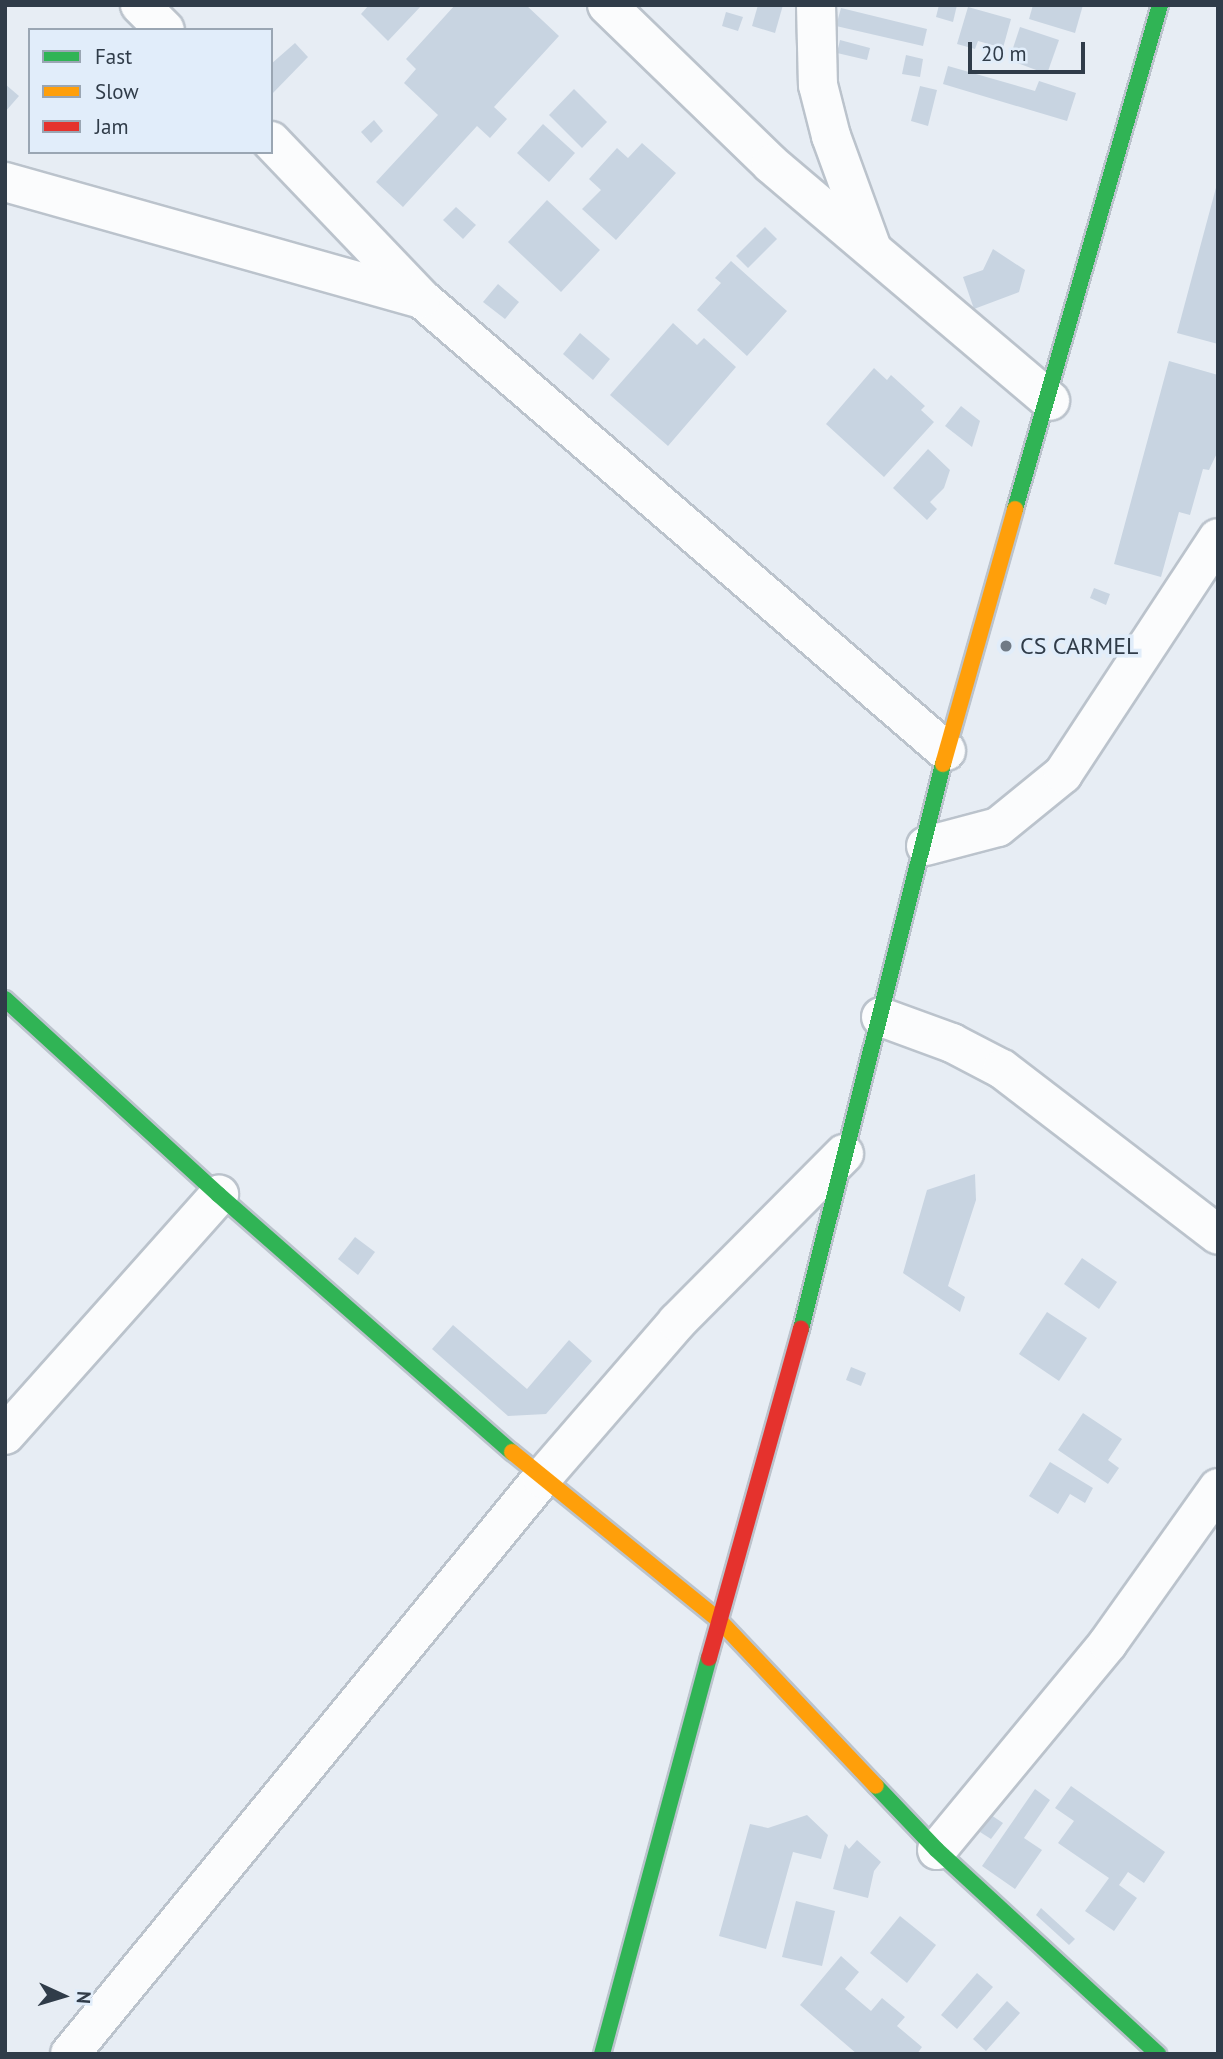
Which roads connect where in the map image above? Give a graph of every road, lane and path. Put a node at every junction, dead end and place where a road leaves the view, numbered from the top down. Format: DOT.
graph roads {
  1 [pos="607,5"];
  2 [pos="816,5"];
  3 [pos="1160,5"];
  4 [pos="273,143"];
  5 [pos="5,182"];
  6 [pos="872,250"];
  7 [pos="422,299"];
  8 [pos="1049,401"];
  9 [pos="1218,538"];
  10 [pos="946,751"];
  11 [pos="926,846"];
  12 [pos="5,999"];
  13 [pos="881,1017"];
  14 [pos="844,1154"];
  15 [pos="219,1195"];
  16 [pos="1218,1235"];
  17 [pos="5,1435"];
  18 [pos="542,1478"];
  19 [pos="1218,1488"];
  20 [pos="719,1620"];
  21 [pos="936,1850"];
  22 [pos="70,2054"];
  23 [pos="602,2054"];
  24 [pos="1158,2054"];
  1 -- 6 [label="street"];
  2 -- 6 [label="street"];
  3 -- 8 [label="street"];
  4 -- 7 [label="street"];
  5 -- 7 [label="street"];
  6 -- 8 [label="street"];
  7 -- 10 [label="street"];
  8 -- 10 [label="street"];
  9 -- 11 [label="street"];
  10 -- 11 [label="street"];
  11 -- 13 [label="street"];
  12 -- 15 [label="street"];
  13 -- 14 [label="street"];
  13 -- 16 [label="street"];
  14 -- 18 [label="street"];
  14 -- 20 [label="street"];
  15 -- 17 [label="street"];
  15 -- 18 [label="street"];
  18 -- 20 [label="street"];
  18 -- 22 [label="street"];
  19 -- 21 [label="street"];
  20 -- 21 [label="street"];
  20 -- 23 [label="street"];
  21 -- 24 [label="street"];
}
